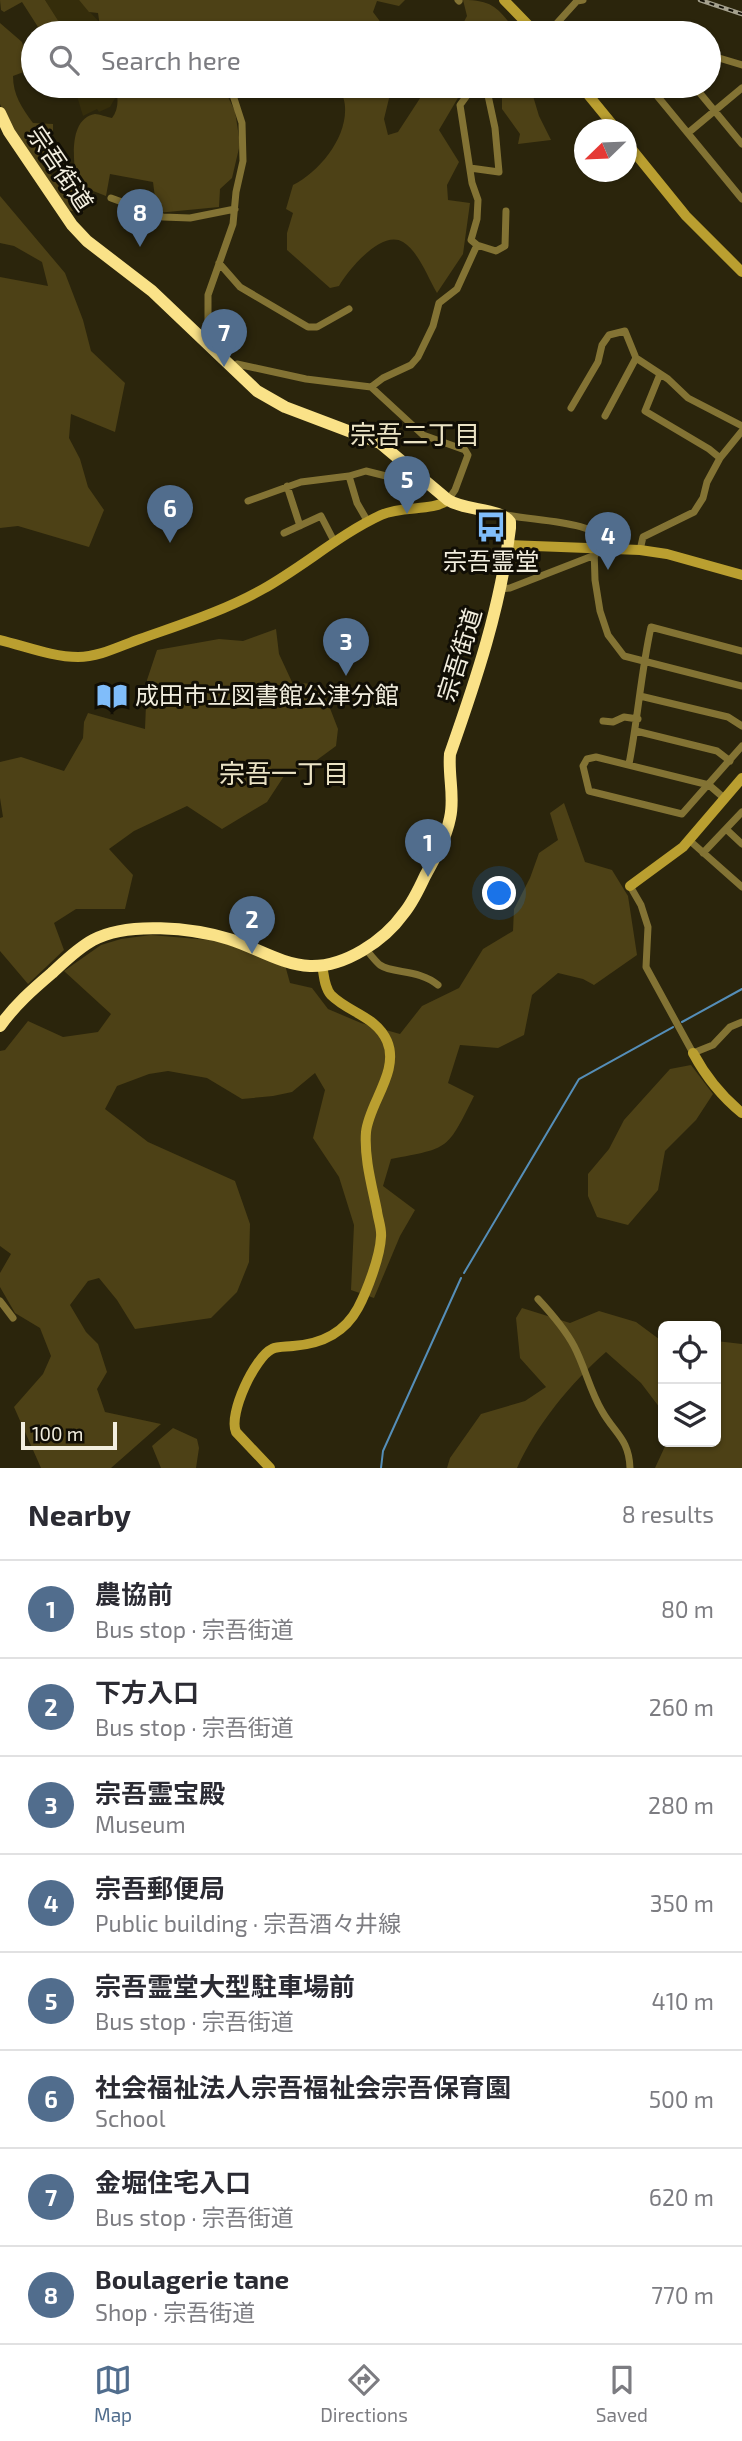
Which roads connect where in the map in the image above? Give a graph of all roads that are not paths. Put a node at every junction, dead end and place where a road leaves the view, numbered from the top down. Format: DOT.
graph roads {
  1 [pos="504,0"];
  2 [pos="578,0"];
  3 [pos="524,21"];
  4 [pos="559,21"];
  5 [pos="721,59"];
  6 [pos="742,65"];
  7 [pos="742,88"];
  8 [pos="234,98"];
  9 [pos="465,98"];
  10 [pos="489,98"];
  11 [pos="591,98"];
  12 [pos="659,98"];
  13 [pos="704,98"];
  14 [pos="715,110"];
  15 [pos="0,113"];
  16 [pos="608,119"];
  17 [pos="688,133"];
  18 [pos="742,144"];
  19 [pos="637,156"];
  20 [pos="470,168"];
  21 [pos="111,198"];
  22 [pos="742,199"];
  23 [pos="235,209"];
  24 [pos="506,211"];
  25 [pos="477,245"];
  26 [pos="219,263"];
  27 [pos="742,272"];
  28 [pos="349,309"];
  29 [pos="208,344"];
  30 [pos="636,358"];
  31 [pos="233,367"];
  32 [pos="660,374"];
  33 [pos="371,387"];
  34 [pos="571,408"];
  35 [pos="605,416"];
  36 [pos="742,429"];
  37 [pos="720,458"];
  38 [pos="349,476"];
  39 [pos="386,476"];
  40 [pos="287,486"];
  41 [pos="248,500"];
  42 [pos="448,500"];
  43 [pos="503,515"];
  44 [pos="368,522"];
  45 [pos="300,526"];
  46 [pos="284,533"];
  47 [pos="335,543"];
  48 [pos="508,545"];
  49 [pos="621,547"];
  50 [pos="640,550"];
  51 [pos="594,551"];
  52 [pos="741,572"];
  53 [pos="500,589"];
  54 [pos="0,640"];
  55 [pos="742,651"];
  56 [pos="643,661"];
  57 [pos="742,686"];
  58 [pos="640,696"];
  59 [pos="638,719"];
  60 [pos="603,721"];
  61 [pos="742,726"];
  62 [pos="636,731"];
  63 [pos="742,746"];
  64 [pos="730,761"];
  65 [pos="629,764"];
  66 [pos="742,778"];
  67 [pos="709,785"];
  68 [pos="724,799"];
  69 [pos="742,812"];
  70 [pos="726,829"];
  71 [pos="689,839"];
  72 [pos="742,844"];
  73 [pos="703,853"];
  74 [pos="630,886"];
  75 [pos="742,887"];
  76 [pos="365,948"];
  77 [pos="322,965"];
  78 [pos="438,985"];
  79 [pos="742,1022"];
  80 [pos="0,1026"];
  81 [pos="693,1053"];
  82 [pos="742,1113"];
  83 [pos="538,1299"];
  84 [pos="0,1301"];
  85 [pos="13,1318"];
  86 [pos="270,1468"];
  87 [pos="630,1468"];
  1 -- 3 [label="street"];
  2 -- 4 [label="street"];
  5 -- 6 [label="street"];
  7 -- 14 [label="street"];
  8 -- 23 [label="street"];
  9 -- 20 [label="street"];
  10 -- 20 [label="street"];
  11 -- 16 [label="street"];
  12 -- 17 [label="street"];
  13 -- 14 [label="street"];
  14 -- 17 [label="street"];
  14 -- 18 [label="street"];
  15 -- 29 [label="highway, 宗吾街道"];
  17 -- 22 [label="street"];
  19 -- 27 [label="street"];
  20 -- 25 [label="street"];
  21 -- 23 [label="street"];
  23 -- 26 [label="street"];
  24 -- 25 [label="street"];
  25 -- 33 [label="street"];
  26 -- 28 [label="street"];
  26 -- 29 [label="street"];
  29 -- 31 [label="highway, 宗吾街道"];
  30 -- 32 [label="street"];
  30 -- 34 [label="street"];
  30 -- 35 [label="street"];
  31 -- 33 [label="street"];
  31 -- 42 [label="highway, 宗吾街道"];
  32 -- 36 [label="street"];
  32 -- 37 [label="street"];
  33 -- 42 [label="street"];
  36 -- 37 [label="street"];
  37 -- 50 [label="street"];
  38 -- 39 [label="street"];
  38 -- 40 [label="street"];
  38 -- 44 [label="street"];
  40 -- 41 [label="street"];
  40 -- 45 [label="street"];
  42 -- 43 [label="highway, 宗吾街道"];
  42 -- 44 [label="street"];
  43 -- 48 [label="highway, 宗吾街道"];
  43 -- 49 [label="street"];
  44 -- 47 [label="street"];
  45 -- 46 [label="street"];
  45 -- 47 [label="street"];
  47 -- 54 [label="street"];
  48 -- 51 [label="street"];
  48 -- 53 [label="highway, 宗吾街道"];
  49 -- 50 [label="street"];
  49 -- 51 [label="street"];
  50 -- 52 [label="street"];
  51 -- 53 [label="street"];
  51 -- 56 [label="street"];
  53 -- 76 [label="highway, 宗吾街道"];
  55 -- 56 [label="street"];
  56 -- 57 [label="street"];
  56 -- 58 [label="street"];
  58 -- 59 [label="street"];
  58 -- 61 [label="street"];
  59 -- 60 [label="street"];
  59 -- 62 [label="street"];
  62 -- 64 [label="street"];
  62 -- 65 [label="street"];
  63 -- 64 [label="street"];
  64 -- 67 [label="street"];
  65 -- 67 [label="street"];
  65 -- 67 [label="street"];
  66 -- 68 [label="street"];
  67 -- 68 [label="street"];
  68 -- 71 [label="street"];
  69 -- 70 [label="street"];
  70 -- 72 [label="street"];
  70 -- 73 [label="street"];
  71 -- 73 [label="street"];
  71 -- 74 [label="street"];
  73 -- 75 [label="street"];
  74 -- 81 [label="street"];
  76 -- 77 [label="highway, 宗吾街道"];
  76 -- 78 [label="street"];
  77 -- 80 [label="highway, 宗吾街道"];
  77 -- 86 [label="street"];
  79 -- 81 [label="street"];
  81 -- 82 [label="street"];
  83 -- 87 [label="street"];
  84 -- 85 [label="street"];
}
